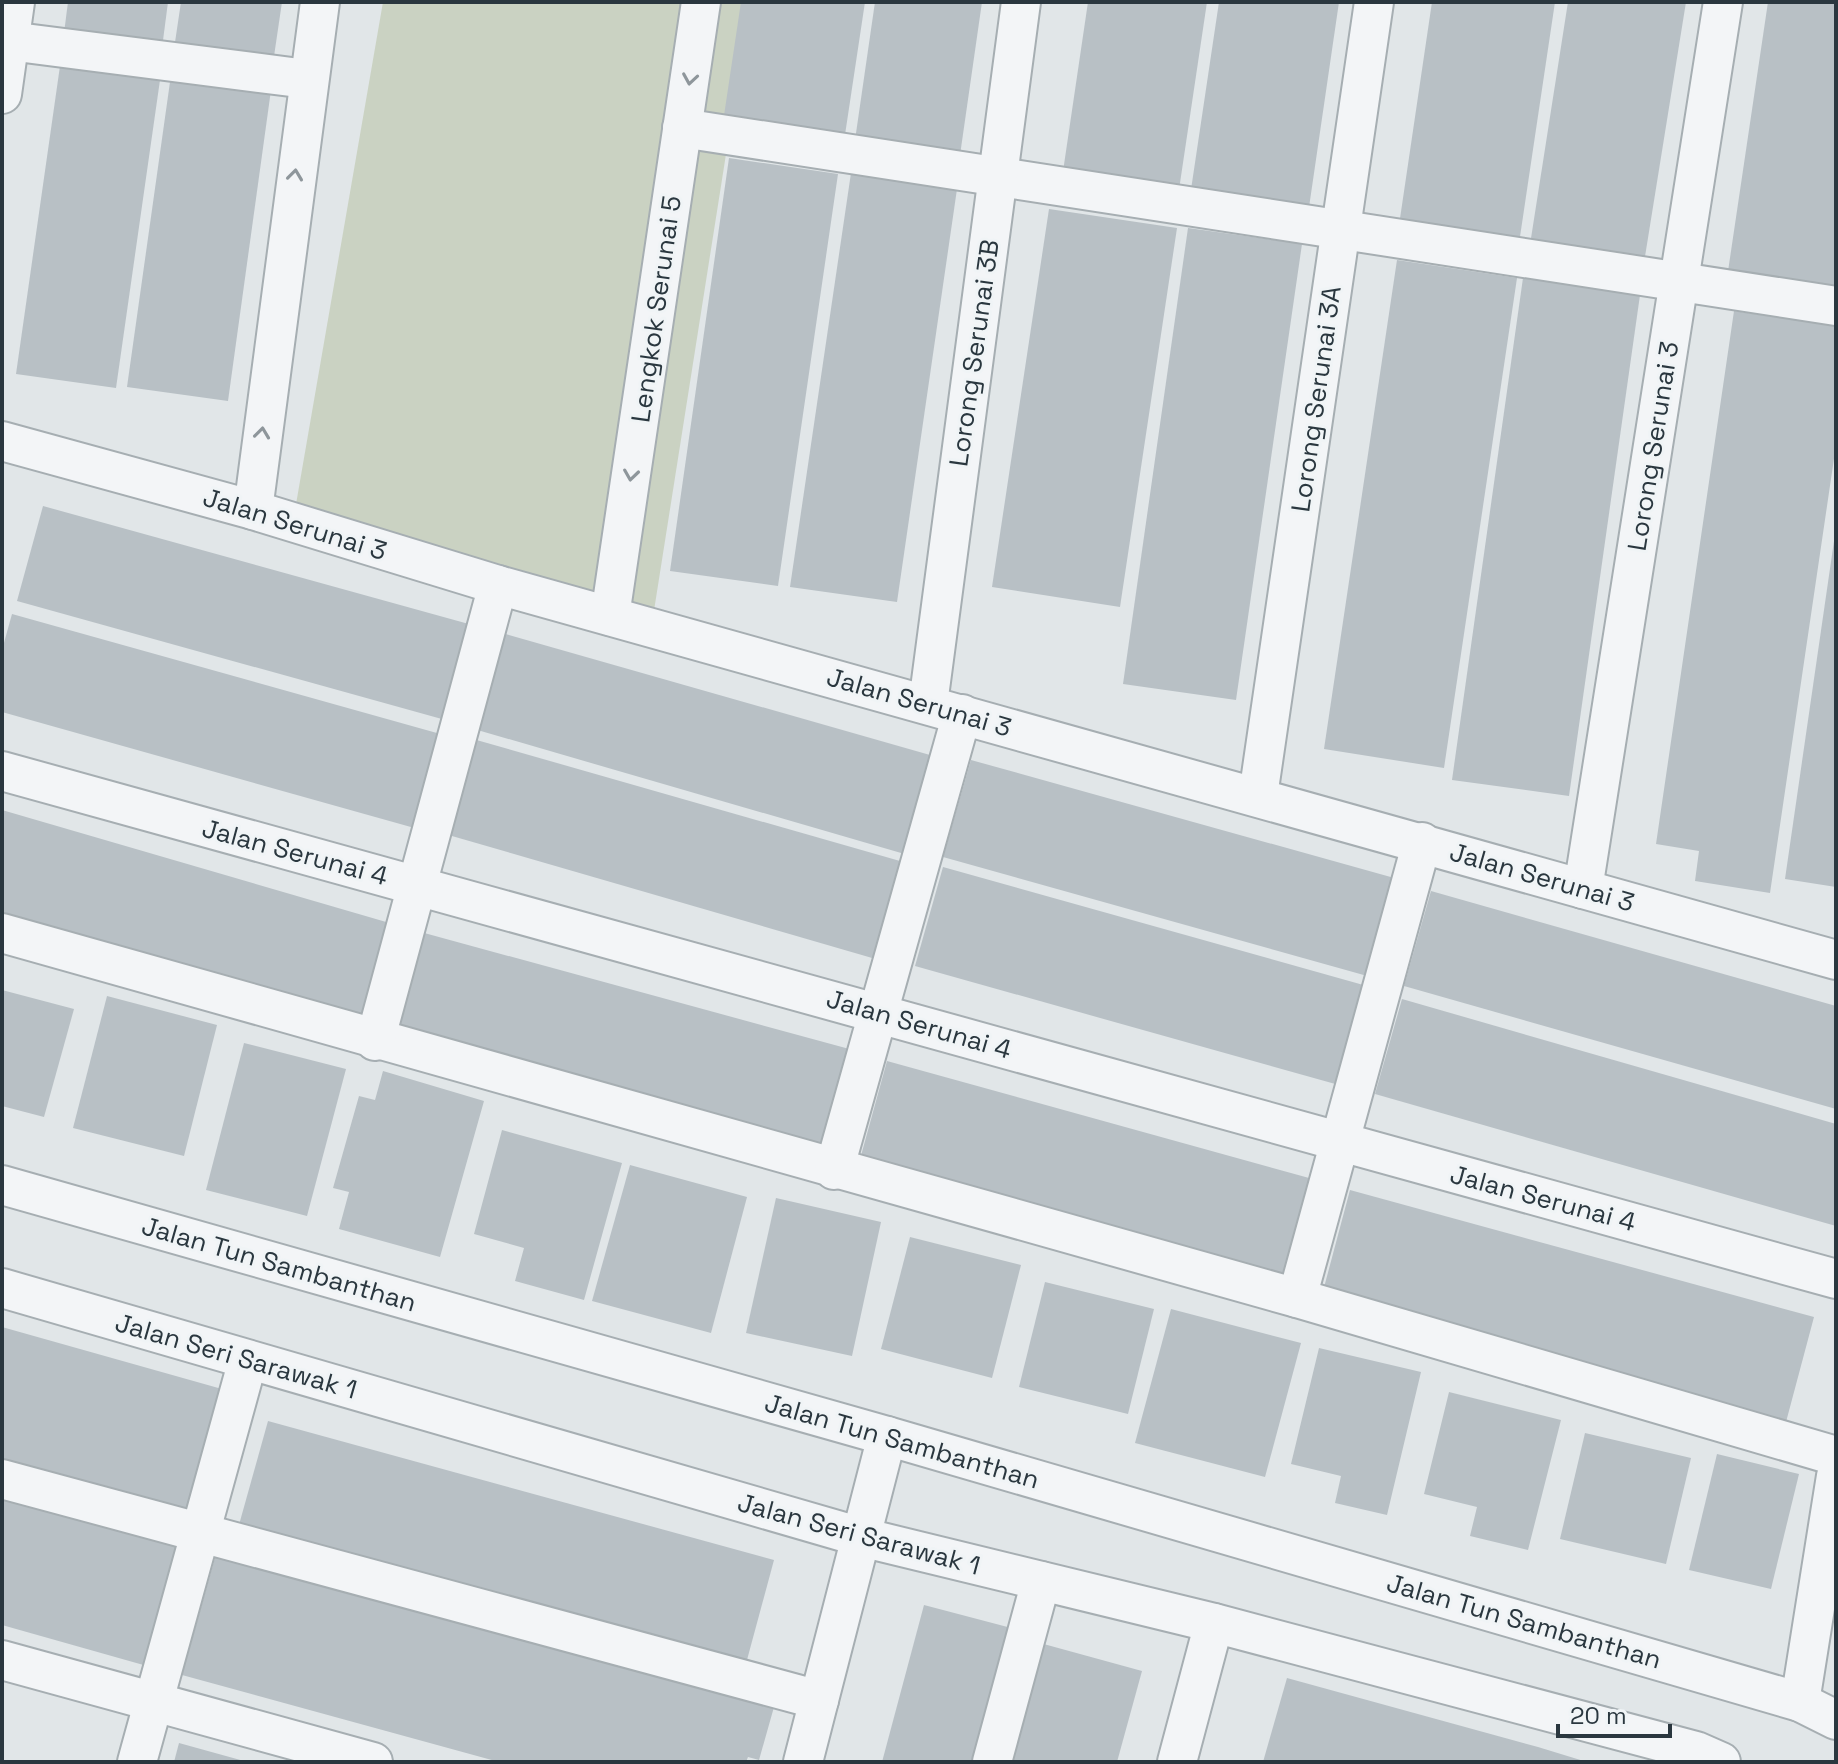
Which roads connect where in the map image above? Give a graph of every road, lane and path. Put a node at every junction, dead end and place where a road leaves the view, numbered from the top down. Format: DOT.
graph roads {
  1 [pos="15,2"];
  2 [pos="320,2"];
  3 [pos="701,2"];
  4 [pos="1021,2"];
  5 [pos="1374,2"];
  6 [pos="1723,2"];
  7 [pos="9,41"];
  8 [pos="307,79"];
  9 [pos="2,94"];
  10 [pos="682,128"];
  11 [pos="998,176"];
  12 [pos="1341,229"];
  13 [pos="1679,282"];
  14 [pos="1836,306"];
  15 [pos="2,441"];
  16 [pos="253,510"];
  17 [pos="498,585"];
  18 [pos="610,616"];
  19 [pos="945,709"];
  20 [pos="2,771"];
  21 [pos="1258,796"];
  22 [pos="1422,842"];
  23 [pos="417,885"];
  24 [pos="1583,889"];
  25 [pos="2,933"];
  26 [pos="1836,960"];
  27 [pos="878,1013"];
  28 [pos="375,1041"];
  29 [pos="1340,1141"];
  30 [pos="834,1170"];
  31 [pos="2,1185"];
  32 [pos="1836,1279"];
  33 [pos="2,1288"];
  34 [pos="1297,1298"];
  35 [pos="248,1360"];
  36 [pos="887,1436"];
  37 [pos="1836,1456"];
  38 [pos="1836,1476"];
  39 [pos="2,1479"];
  40 [pos="199,1535"];
  41 [pos="861,1537"];
  42 [pos="1041,1581"];
  43 [pos="1214,1623"];
  44 [pos="2,1660"];
  45 [pos="1818,1698"];
  46 [pos="819,1700"];
  47 [pos="153,1701"];
  48 [pos="1836,1720"];
  49 [pos="137,1762"];
  50 [pos="373,1762"];
  51 [pos="803,1762"];
  52 [pos="992,1762"];
  53 [pos="1177,1762"];
  54 [pos="1721,1762"];
  1 -- 7 [label="street"];
  2 -- 8 [label="street"];
  3 -- 10 [label="street, Lengkok Serunai 5, one-way"];
  4 -- 11 [label="street, Lorong Serunai 3B"];
  5 -- 12 [label="street, Lorong Serunai 3A"];
  6 -- 13 [label="street, Lorong Serunai 3"];
  7 -- 8 [label="street"];
  7 -- 9 [label="street"];
  16 -- 8 [label="street, one-way"];
  10 -- 11 [label="street"];
  10 -- 18 [label="street, Lengkok Serunai 5, one-way"];
  11 -- 12 [label="street"];
  11 -- 19 [label="street, Lorong Serunai 3B"];
  12 -- 13 [label="street"];
  12 -- 21 [label="street, Lorong Serunai 3A"];
  13 -- 14 [label="street"];
  13 -- 24 [label="street, Lorong Serunai 3"];
  15 -- 16 [label="street, Jalan Serunai 3"];
  16 -- 17 [label="street, Jalan Serunai 3"];
  17 -- 18 [label="street, Jalan Serunai 3"];
  17 -- 23 [label="street"];
  18 -- 19 [label="street, Jalan Serunai 3"];
  19 -- 21 [label="street, Jalan Serunai 3"];
  19 -- 27 [label="street, Lorong Serunai 3B"];
  20 -- 23 [label="street, Jalan Serunai 4"];
  21 -- 22 [label="street, Jalan Serunai 3"];
  22 -- 24 [label="street, Jalan Serunai 3"];
  22 -- 29 [label="street"];
  23 -- 27 [label="street, Jalan Serunai 4"];
  23 -- 28 [label="street"];
  24 -- 26 [label="street, Jalan Serunai 3"];
  25 -- 28 [label="street"];
  27 -- 29 [label="street, Jalan Serunai 4"];
  27 -- 30 [label="street, Lorong Serunai 3B"];
  28 -- 30 [label="street"];
  29 -- 32 [label="street, Jalan Serunai 4"];
  29 -- 34 [label="street"];
  30 -- 34 [label="street"];
  31 -- 36 [label="street, Jalan Tun Sambanthan"];
  33 -- 35 [label="street, Jalan Seri Sarawak 1"];
  34 -- 37 [label="street"];
  35 -- 40 [label="street"];
  35 -- 41 [label="street, Jalan Seri Sarawak 1"];
  36 -- 41 [label="street"];
  36 -- 45 [label="street, Jalan Tun Sambanthan"];
  38 -- 45 [label="street"];
  39 -- 40 [label="street"];
  40 -- 46 [label="street"];
  40 -- 47 [label="street"];
  41 -- 42 [label="street, Jalan Seri Sarawak 1"];
  41 -- 46 [label="street"];
  42 -- 43 [label="street, Jalan Seri Sarawak 1"];
  42 -- 52 [label="street"];
  43 -- 53 [label="street"];
  43 -- 54 [label="street, Jalan Seri Sarawak 1"];
  44 -- 47 [label="street"];
  45 -- 48 [label="street, Jalan Tun Sambanthan"];
  46 -- 51 [label="street"];
  47 -- 49 [label="street"];
  47 -- 50 [label="street"];
}
